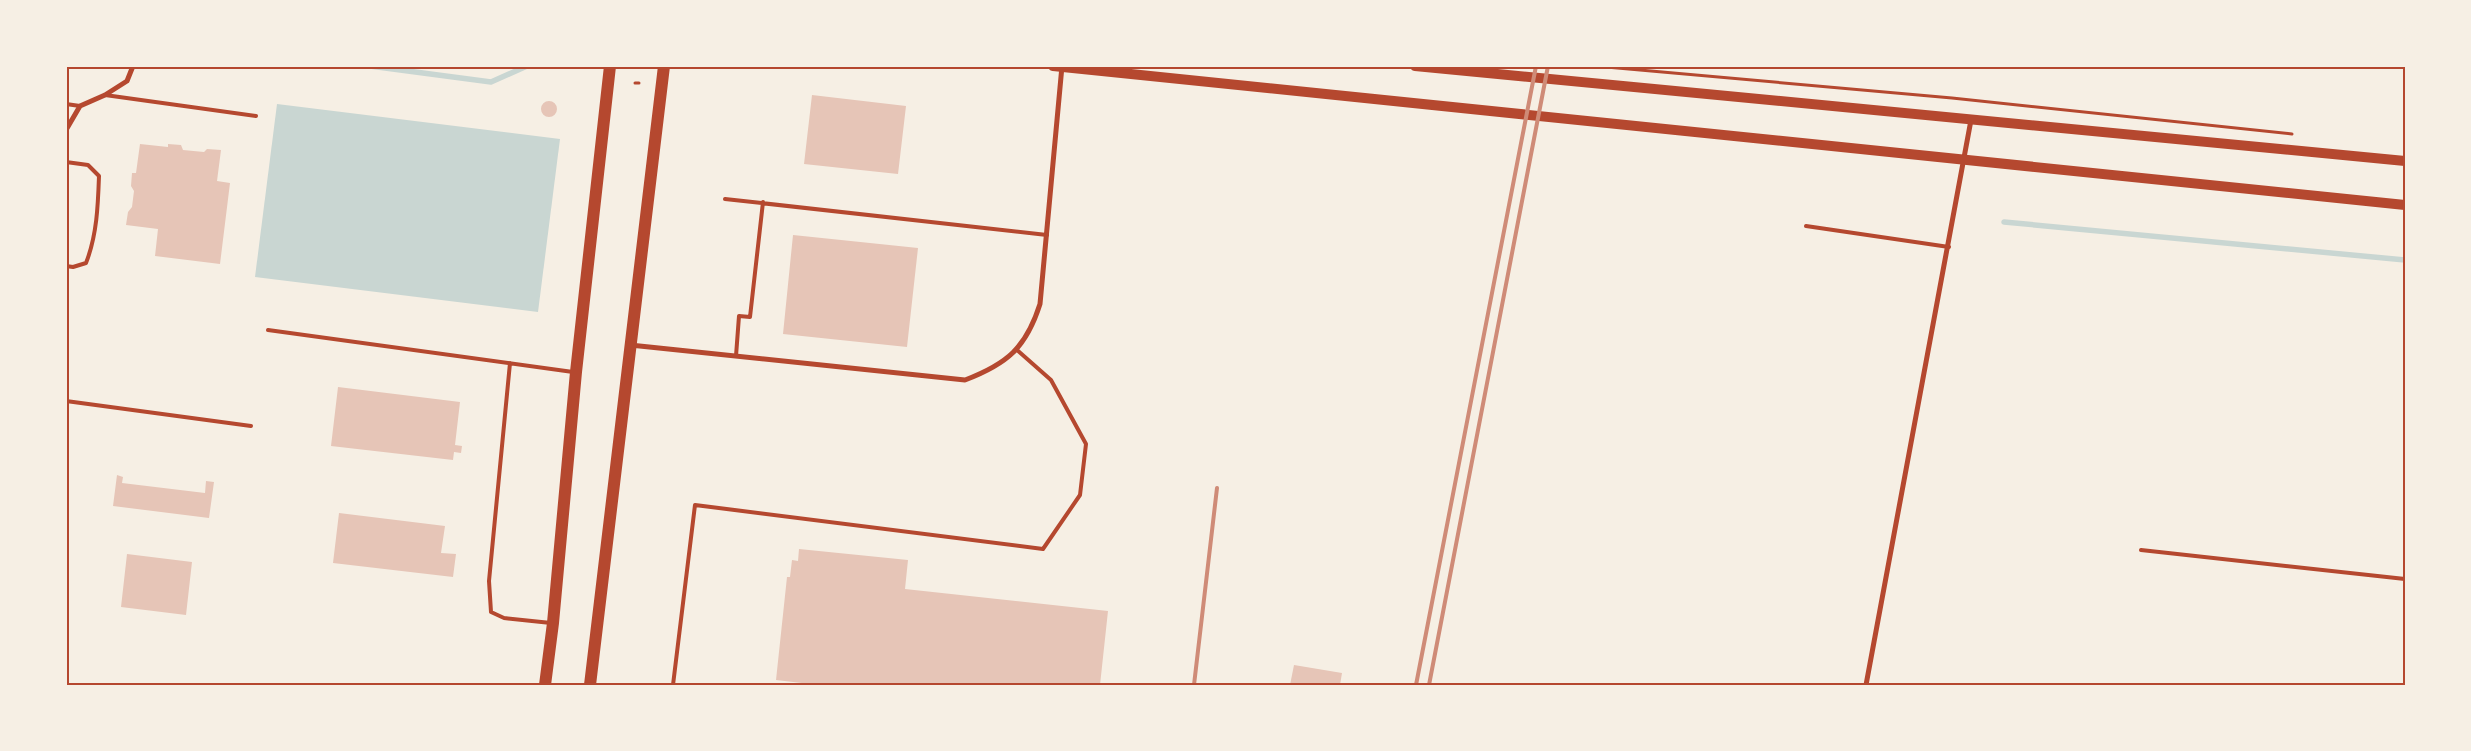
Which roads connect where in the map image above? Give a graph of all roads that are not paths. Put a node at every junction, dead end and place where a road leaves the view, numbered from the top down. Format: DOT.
graph roads {
  1 [pos="133,66"];
  2 [pos="610,66"];
  3 [pos="664,66"];
  4 [pos="1053,66"];
  5 [pos="1415,66"];
  6 [pos="1062,67"];
  7 [pos="105,95"];
  8 [pos="66,104"];
  9 [pos="80,106"];
  10 [pos="256,116"];
  11 [pos="1971,120"];
  12 [pos="66,130"];
  13 [pos="1964,159"];
  14 [pos="2405,161"];
  15 [pos="66,162"];
  16 [pos="725,199"];
  17 [pos="762,202"];
  18 [pos="2405,205"];
  19 [pos="1806,226"];
  20 [pos="1047,235"];
  21 [pos="1949,247"];
  22 [pos="66,266"];
  23 [pos="268,330"];
  24 [pos="630,345"];
  25 [pos="1017,350"];
  26 [pos="736,356"];
  27 [pos="510,363"];
  28 [pos="576,372"];
  29 [pos="66,401"];
  30 [pos="251,426"];
  31 [pos="2141,550"];
  32 [pos="2405,579"];
  33 [pos="553,623"];
  34 [pos="545,685"];
  35 [pos="590,685"];
  36 [pos="674,685"];
  37 [pos="1866,685"];
  1 -- 7 [label="street"];
  2 -- 28 [label="main road"];
  3 -- 24 [label="main road"];
  4 -- 6 [label="main road"];
  5 -- 11 [label="main road"];
  6 -- 13 [label="main road"];
  6 -- 20 [label="street"];
  7 -- 9 [label="street"];
  7 -- 10 [label="lane"];
  8 -- 9 [label="lane"];
  9 -- 12 [label="street"];
  11 -- 13 [label="street"];
  11 -- 14 [label="main road"];
  13 -- 18 [label="main road"];
  13 -- 21 [label="street"];
  15 -- 22 [label="lane"];
  16 -- 17 [label="lane"];
  17 -- 20 [label="lane"];
  17 -- 26 [label="lane"];
  19 -- 21 [label="lane"];
  20 -- 25 [label="street"];
  21 -- 37 [label="street"];
  23 -- 27 [label="lane"];
  24 -- 26 [label="street"];
  24 -- 35 [label="main road"];
  25 -- 26 [label="street"];
  25 -- 36 [label="lane"];
  27 -- 28 [label="lane"];
  27 -- 33 [label="lane"];
  28 -- 33 [label="main road"];
  29 -- 30 [label="lane"];
  31 -- 32 [label="lane"];
  33 -- 34 [label="main road"];
}
